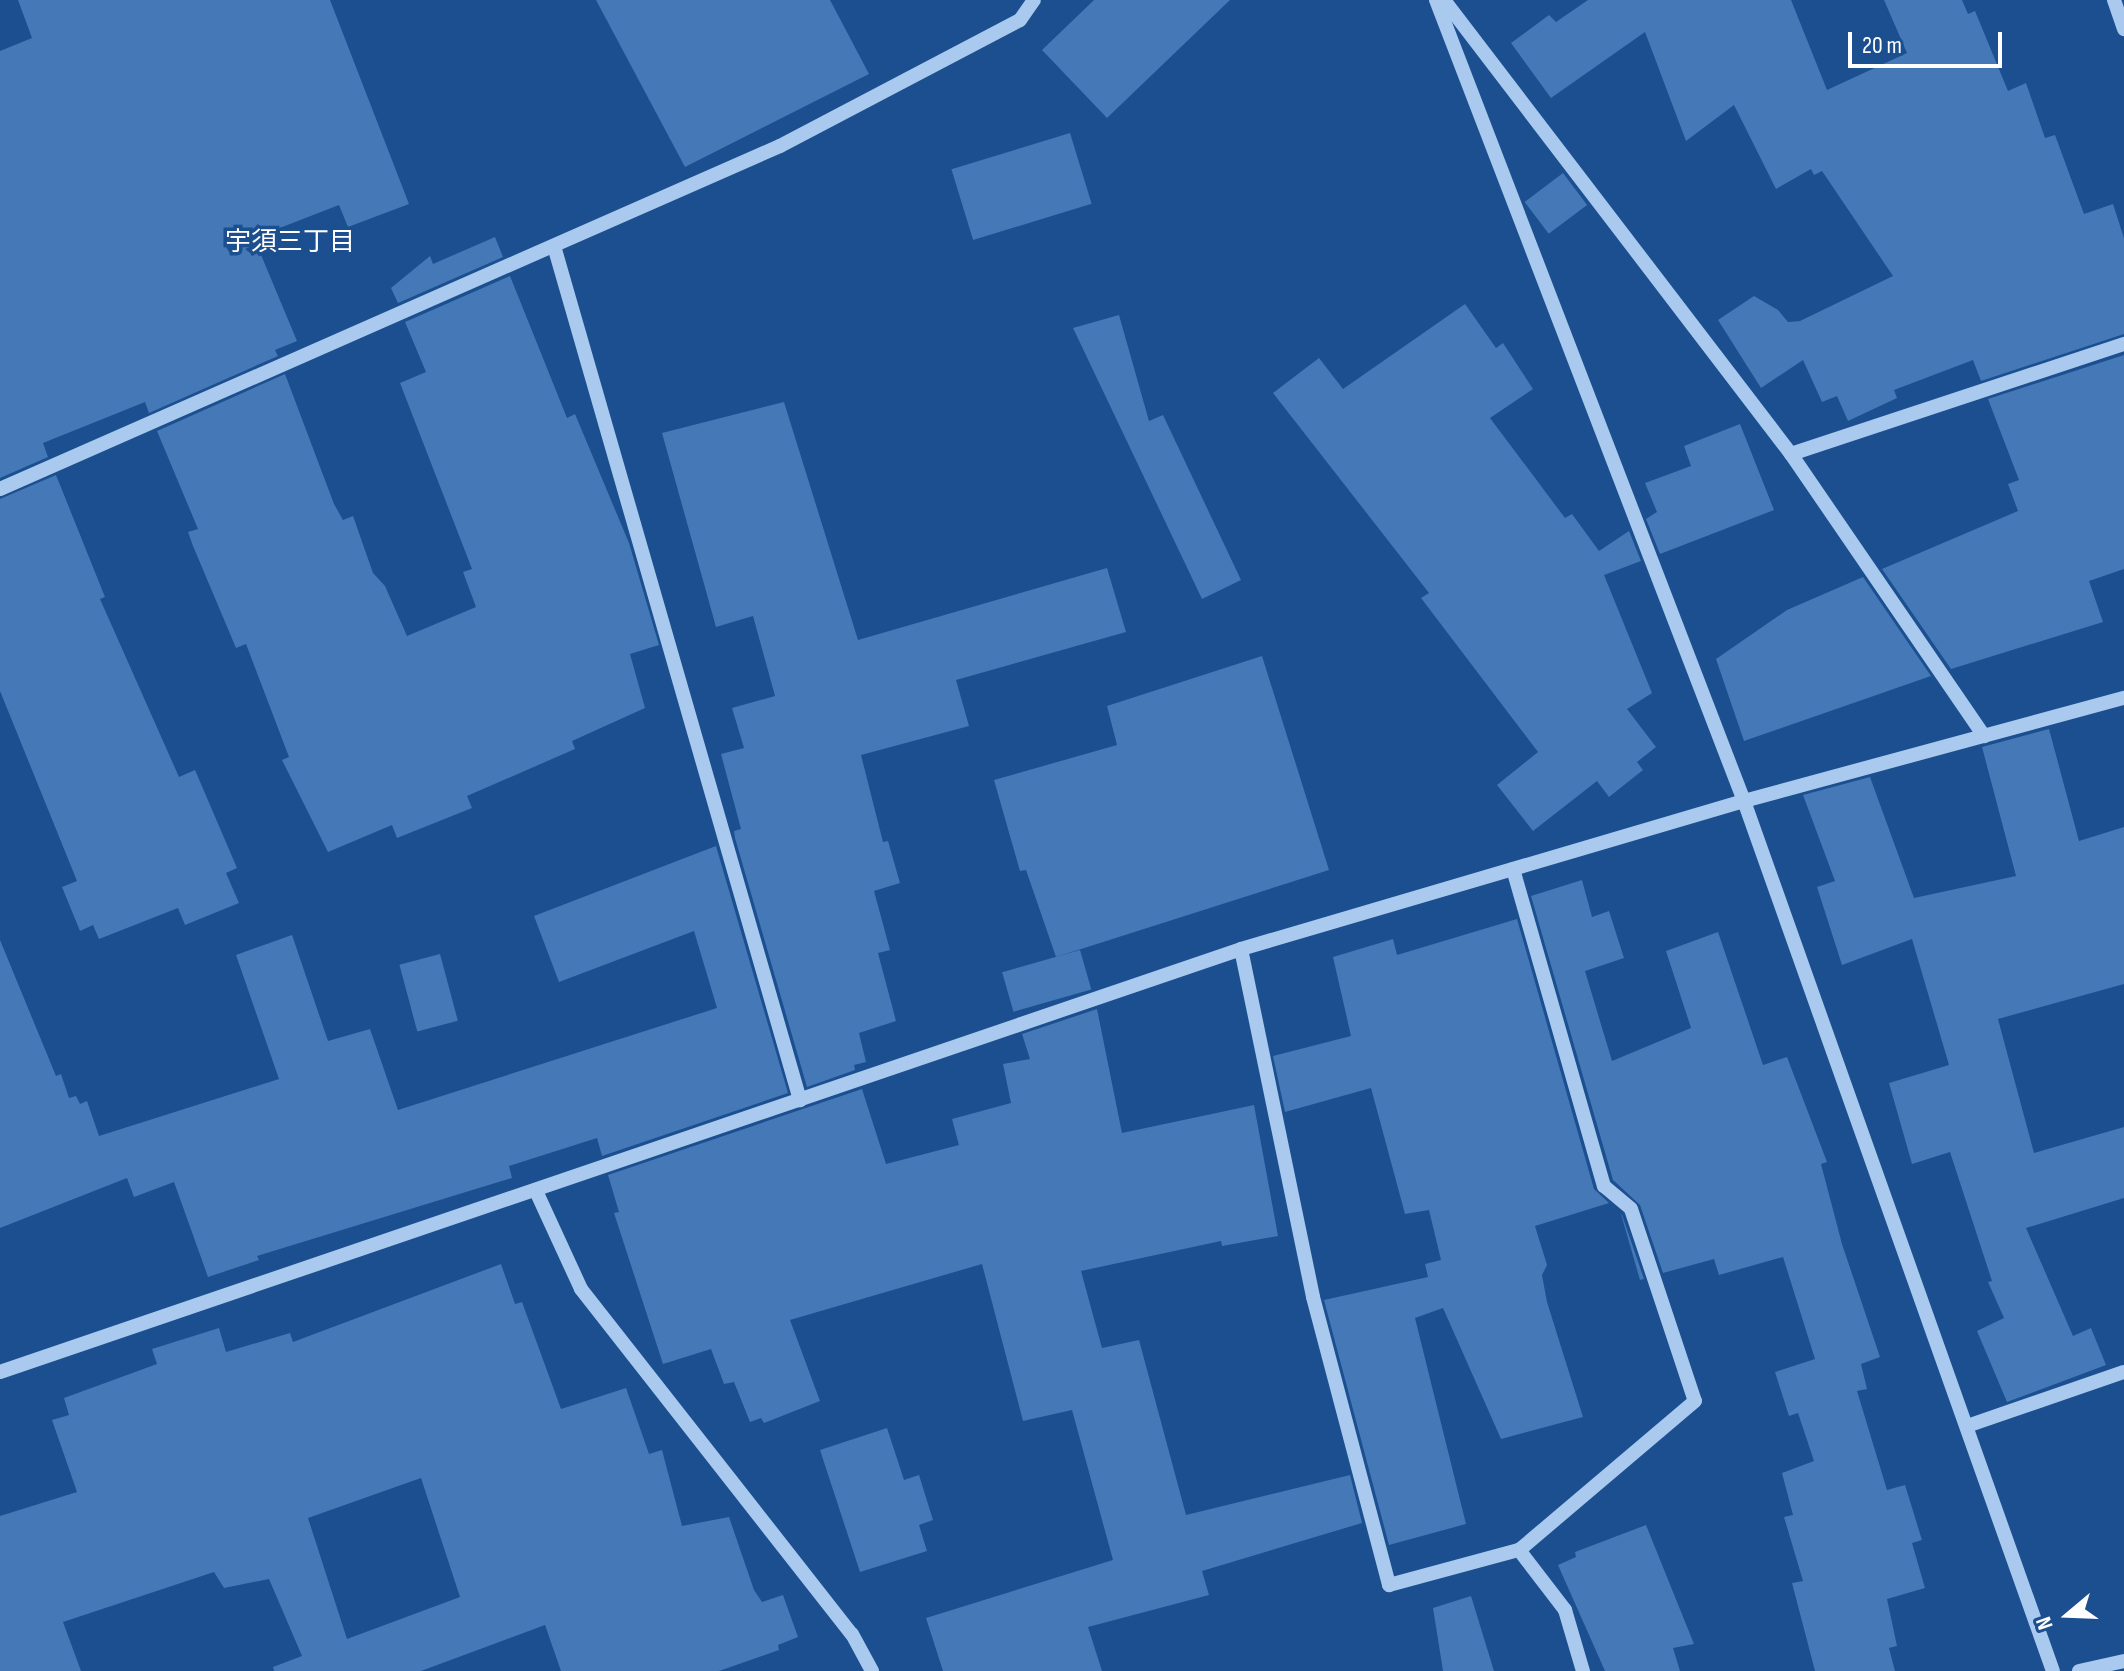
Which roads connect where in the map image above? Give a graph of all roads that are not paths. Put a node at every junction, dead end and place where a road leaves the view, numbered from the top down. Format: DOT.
graph roads {
  1 [pos="1034,0"];
  2 [pos="1436,0"];
  3 [pos="1444,0"];
  4 [pos="2114,0"];
  5 [pos="2124,29"];
  6 [pos="554,246"];
  7 [pos="2124,344"];
  8 [pos="1791,454"];
  9 [pos="0,489"];
  10 [pos="2124,698"];
  11 [pos="1984,736"];
  12 [pos="1744,801"];
  13 [pos="1513,869"];
  14 [pos="1241,949"];
  15 [pos="800,1100"];
  16 [pos="536,1191"];
  17 [pos="0,1372"];
  18 [pos="2124,1372"];
  19 [pos="1967,1426"];
  20 [pos="1519,1550"];
  21 [pos="2124,1661"];
  22 [pos="872,1671"];
  23 [pos="1583,1671"];
  24 [pos="2053,1671"];
  25 [pos="2079,1671"];
  1 -- 6 [label="street"];
  2 -- 12 [label="street"];
  3 -- 8 [label="street"];
  4 -- 5 [label="street"];
  6 -- 9 [label="street"];
  6 -- 15 [label="street"];
  7 -- 8 [label="street"];
  8 -- 11 [label="street"];
  10 -- 11 [label="street"];
  11 -- 12 [label="street"];
  12 -- 13 [label="street"];
  12 -- 19 [label="street"];
  13 -- 14 [label="street"];
  13 -- 20 [label="street"];
  14 -- 15 [label="street"];
  14 -- 20 [label="street"];
  15 -- 16 [label="street"];
  16 -- 17 [label="street"];
  16 -- 22 [label="street"];
  18 -- 19 [label="street"];
  19 -- 24 [label="street"];
  20 -- 23 [label="street"];
  21 -- 25 [label="street"];
}
